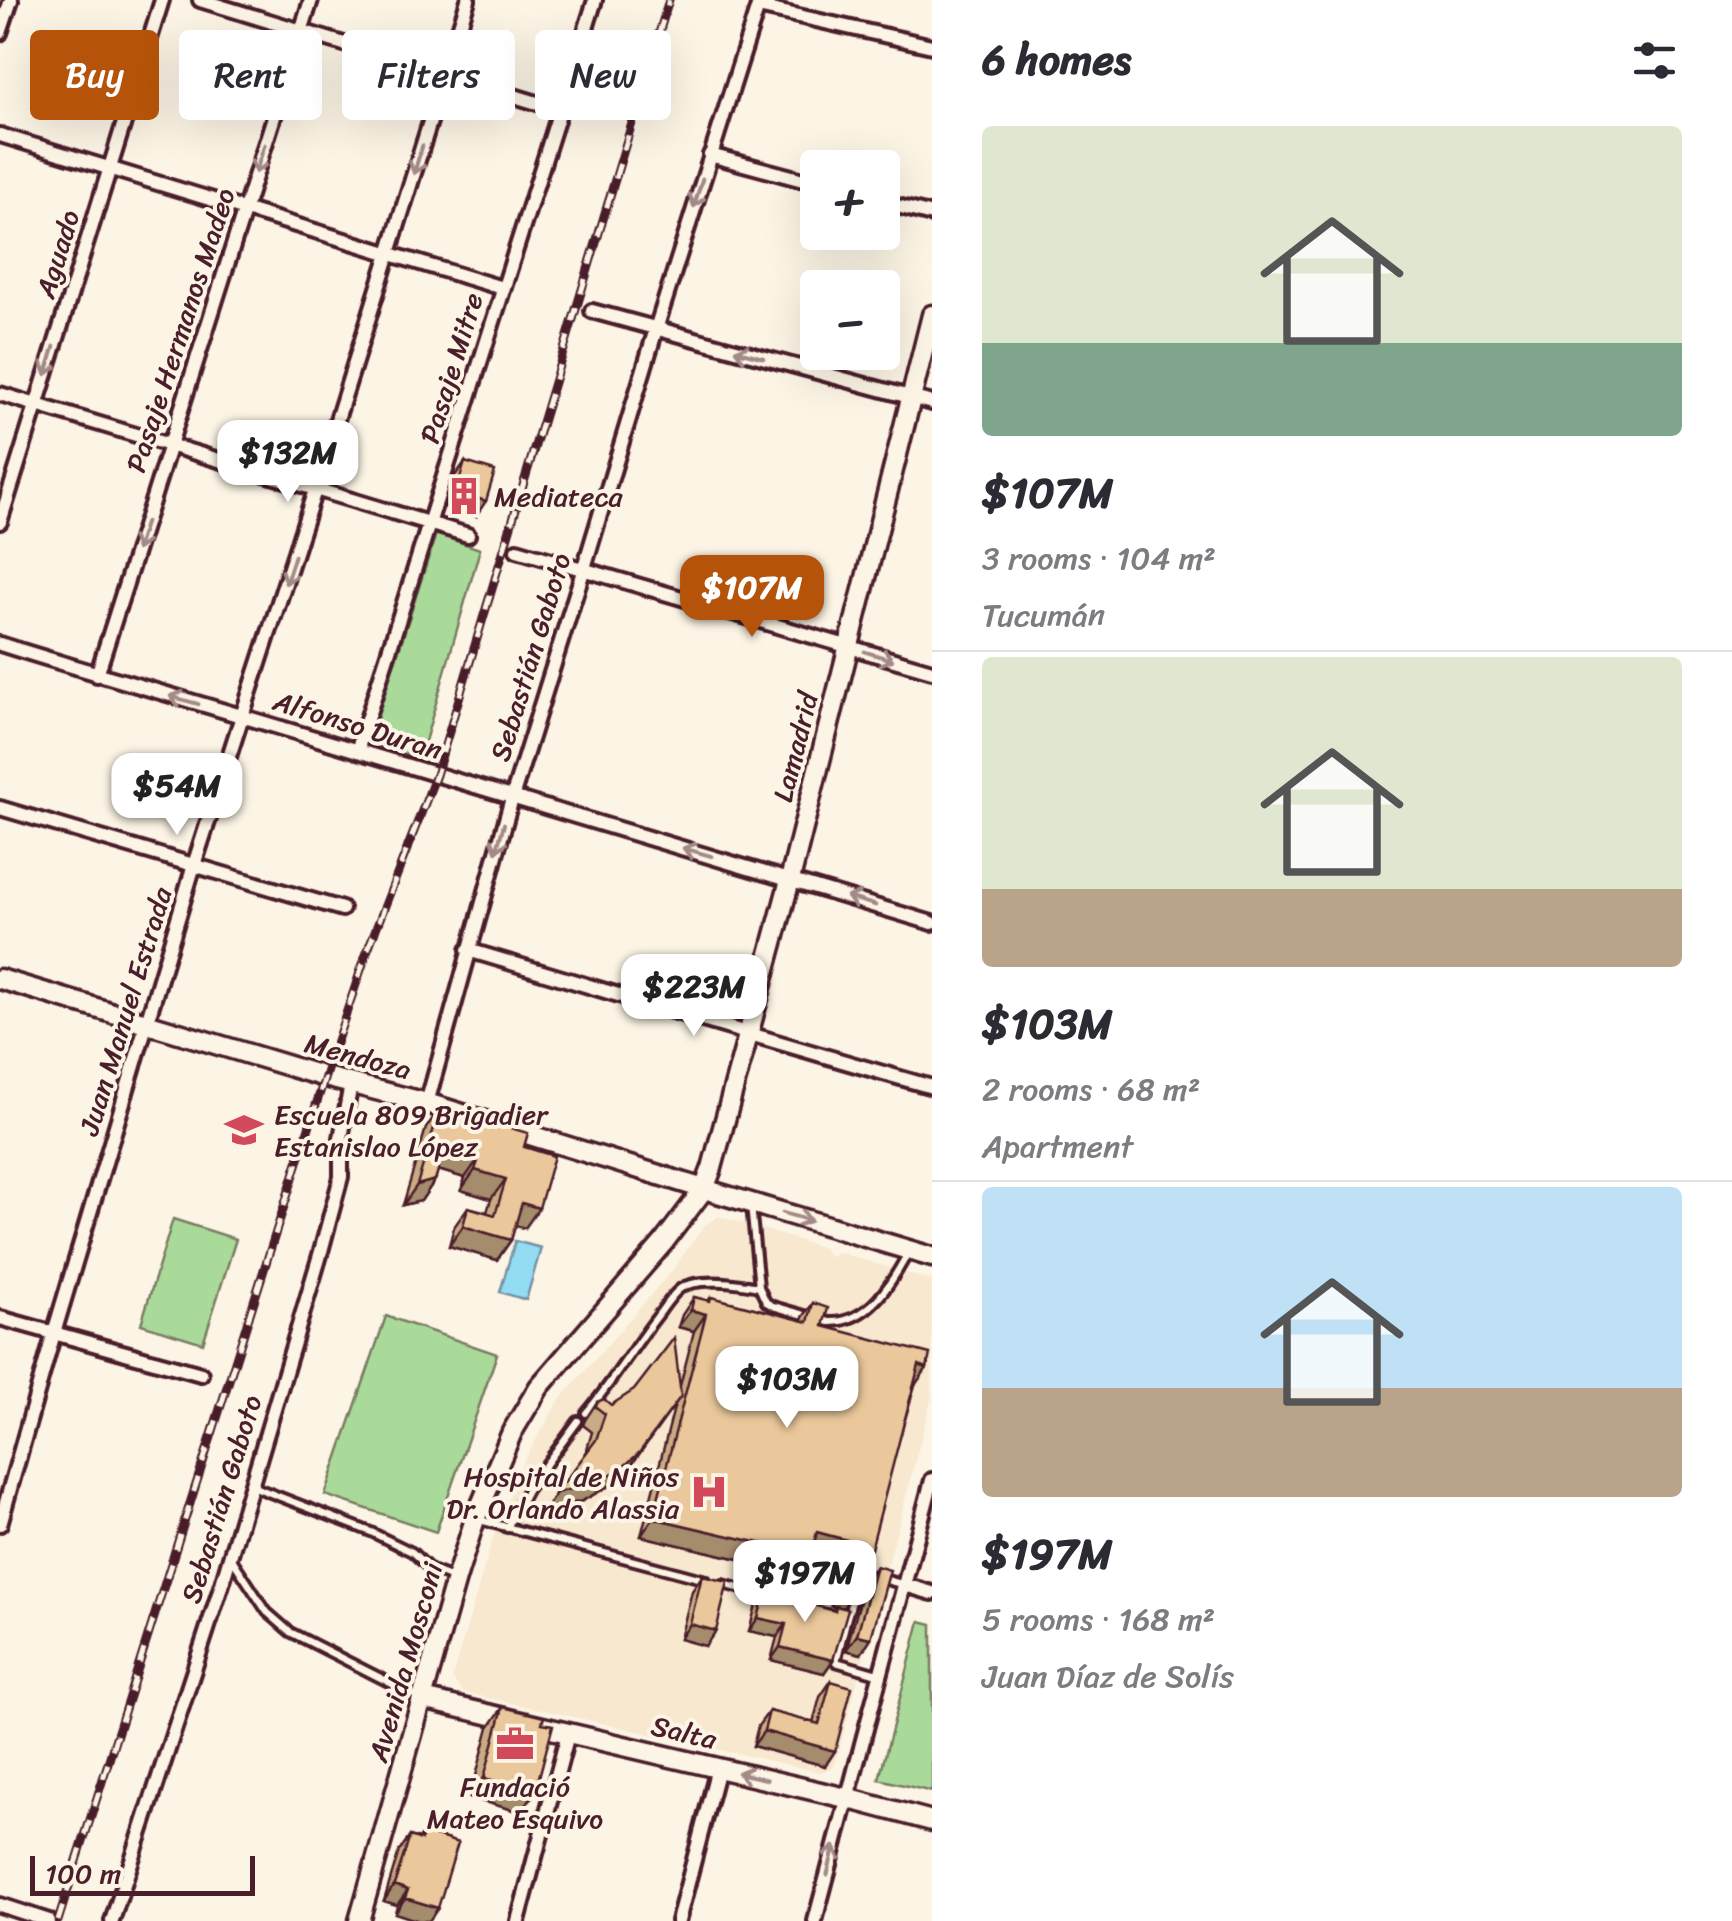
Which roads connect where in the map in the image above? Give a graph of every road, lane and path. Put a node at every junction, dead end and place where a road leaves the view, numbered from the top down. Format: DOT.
graph roads {
  1 [pos="11,0"];
  2 [pos="162,0"];
  3 [pos="200,0"];
  4 [pos="312,0"];
  5 [pos="468,0"];
  6 [pos="596,0"];
  7 [pos="759,3"];
  8 [pos="298,30"];
  9 [pos="301,30"];
  10 [pos="458,30"];
  11 [pos="586,30"];
  12 [pos="0,33"];
  13 [pos="932,46"];
  14 [pos="272,120"];
  15 [pos="430,120"];
  16 [pos="557,120"];
  17 [pos="0,135"];
  18 [pos="710,155"];
  19 [pos="110,168"];
  20 [pos="800,179"];
  21 [pos="900,207"];
  22 [pos="244,209"];
  23 [pos="932,216"];
  24 [pos="390,253"];
  25 [pos="502,288"];
  26 [pos="592,311"];
  27 [pos="932,316"];
  28 [pos="656,329"];
  29 [pos="0,394"];
  30 [pos="911,397"];
  31 [pos="932,403"];
  32 [pos="36,405"];
  33 [pos="170,445"];
  34 [pos="316,488"];
  35 [pos="0,522"];
  36 [pos="429,522"];
  37 [pos="468,535"];
  38 [pos="517,550"];
  39 [pos="584,568"];
  40 [pos="0,644"];
  41 [pos="848,646"];
  42 [pos="932,672"];
  43 [pos="97,675"];
  44 [pos="242,716"];
  45 [pos="357,751"];
  46 [pos="512,798"];
  47 [pos="0,808"];
  48 [pos="194,865"];
  49 [pos="790,880"];
  50 [pos="342,909"];
  51 [pos="932,922"];
  52 [pos="468,950"];
  53 [pos="0,979"];
  54 [pos="149,1023"];
  55 [pos="750,1033"];
  56 [pos="351,1084"];
  57 [pos="932,1087"];
  58 [pos="427,1103"];
  59 [pos="704,1189"];
  60 [pos="751,1204"];
  61 [pos="910,1250"];
  62 [pos="932,1257"];
  63 [pos="759,1287"];
  64 [pos="0,1318"];
  65 [pos="54,1333"];
  66 [pos="201,1374"];
  67 [pos="586,1413"];
  68 [pos="578,1421"];
  69 [pos="932,1480"];
  70 [pos="252,1486"];
  71 [pos="475,1518"];
  72 [pos="0,1524"];
  73 [pos="507,1528"];
  74 [pos="230,1557"];
  75 [pos="456,1579"];
  76 [pos="905,1586"];
  77 [pos="932,1593"];
  78 [pos="773,1598"];
  79 [pos="829,1612"];
  80 [pos="847,1617"];
  81 [pos="881,1674"];
  82 [pos="423,1700"];
  83 [pos="568,1734"];
  84 [pos="718,1768"];
  85 [pos="846,1798"];
  86 [pos="932,1821"];
  87 [pos="0,1905"];
  88 [pos="48,1921"];
  89 [pos="112,1921"];
  90 [pos="359,1921"];
  91 [pos="518,1921"];
  92 [pos="678,1921"];
  93 [pos="815,1921"];
  1 -- 12 [label="street"];
  2 -- 19 [label="street, Aguado"];
  3 -- 8 [label="street"];
  4 -- 9 [label="street, Pasaje Hermanos Madeo"];
  5 -- 10 [label="street, Juan Manuel Estrada"];
  6 -- 11 [label="street, Pasaje Mitre"];
  7 -- 13 [label="street"];
  7 -- 18 [label="street, Sebastián Gaboto"];
  14 -- 22 [label="street, Pasaje Hermanos Madeo, one-way"];
  15 -- 24 [label="street, Juan Manuel Estrada, one-way"];
  16 -- 25 [label="street, Pasaje Mitre"];
  17 -- 19 [label="street"];
  18 -- 20 [label="street"];
  18 -- 28 [label="street, Sebastián Gaboto, one-way"];
  19 -- 22 [label="street"];
  19 -- 32 [label="street, Aguado, one-way"];
  21 -- 23 [label="street"];
  22 -- 24 [label="street"];
  22 -- 33 [label="street, Pasaje Hermanos Madeo"];
  24 -- 25 [label="street"];
  24 -- 34 [label="street, Juan Manuel Estrada"];
  25 -- 36 [label="street, Pasaje Mitre"];
  26 -- 28 [label="street"];
  27 -- 30 [label="street, Lamadrid"];
  30 -- 28 [label="street, one-way"];
  28 -- 39 [label="street, Sebastián Gaboto"];
  29 -- 32 [label="street"];
  30 -- 31 [label="street"];
  30 -- 41 [label="street, Lamadrid"];
  32 -- 33 [label="street"];
  32 -- 35 [label="street, Aguado"];
  33 -- 34 [label="street"];
  33 -- 43 [label="street, Pasaje Hermanos Madeo, one-way"];
  34 -- 36 [label="street"];
  34 -- 44 [label="street, Juan Manuel Estrada, one-way"];
  36 -- 37 [label="street"];
  36 -- 45 [label="street, Pasaje Mitre"];
  38 -- 39 [label="street"];
  39 -- 41 [label="street"];
  39 -- 46 [label="street, Sebastián Gaboto"];
  40 -- 43 [label="street, Alfonso Duran"];
  41 -- 42 [label="street, one-way"];
  41 -- 49 [label="street, Lamadrid"];
  44 -- 43 [label="street, Alfonso Duran, one-way"];
  44 -- 45 [label="street, Alfonso Duran"];
  44 -- 48 [label="street, Juan Manuel Estrada"];
  45 -- 46 [label="street, Alfonso Duran"];
  49 -- 46 [label="street, Alfonso Duran, one-way"];
  46 -- 52 [label="street, Sebastián Gaboto, one-way"];
  47 -- 48 [label="street"];
  48 -- 50 [label="street"];
  48 -- 54 [label="street, Juan Manuel Estrada"];
  51 -- 49 [label="street, Alfonso Duran, one-way"];
  49 -- 55 [label="street, Lamadrid"];
  52 -- 55 [label="street"];
  52 -- 58 [label="street, Sebastián Gaboto"];
  53 -- 54 [label="street, Mendoza"];
  54 -- 56 [label="street, Mendoza"];
  54 -- 65 [label="street, Juan Manuel Estrada"];
  55 -- 57 [label="street"];
  55 -- 59 [label="street, Lamadrid"];
  56 -- 58 [label="street, Mendoza"];
  56 -- 70 [label="street, Sebastián Gaboto"];
  58 -- 59 [label="street, Mendoza"];
  59 -- 60 [label="street, Mendoza"];
  59 -- 71 [label="street, Avenida Mosconi"];
  60 -- 61 [label="street, Mendoza, one-way"];
  60 -- 63 [label="lane"];
  61 -- 62 [label="street, Mendoza"];
  61 -- 63 [label="lane"];
  63 -- 67 [label="lane"];
  64 -- 65 [label="street"];
  65 -- 66 [label="street"];
  65 -- 72 [label="street, Juan Manuel Estrada"];
  68 -- 73 [label="lane"];
  69 -- 76 [label="street"];
  70 -- 74 [label="street, Sebastián Gaboto"];
  70 -- 75 [label="lane"];
  71 -- 73 [label="lane"];
  71 -- 75 [label="street, Avenida Mosconi"];
  73 -- 78 [label="lane"];
  74 -- 82 [label="lane"];
  74 -- 89 [label="street, Sebastián Gaboto"];
  75 -- 82 [label="street, Avenida Mosconi"];
  76 -- 77 [label="street"];
  76 -- 80 [label="lane"];
  76 -- 81 [label="street"];
  79 -- 80 [label="lane"];
  80 -- 81 [label="lane"];
  81 -- 85 [label="street"];
  82 -- 83 [label="street, Salta"];
  82 -- 90 [label="street, Avenida Mosconi"];
  83 -- 84 [label="street, Salta"];
  83 -- 91 [label="street"];
  85 -- 84 [label="street, Salta, one-way"];
  84 -- 92 [label="street"];
  85 -- 86 [label="street, Salta"];
  93 -- 85 [label="street, one-way"];
  87 -- 88 [label="street"];
}
